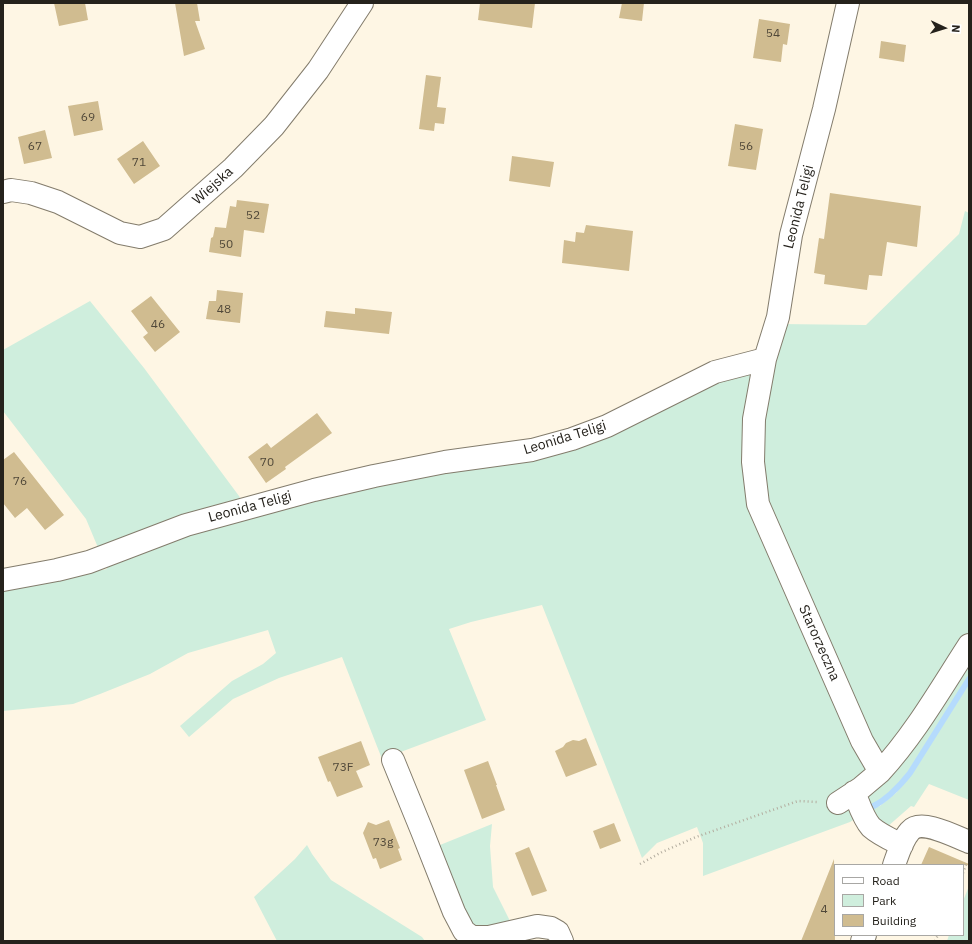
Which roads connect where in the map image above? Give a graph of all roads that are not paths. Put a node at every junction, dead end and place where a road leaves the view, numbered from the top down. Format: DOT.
graph roads {
  1 [pos="362,3"];
  2 [pos="848,3"];
  3 [pos="3,192"];
  4 [pos="765,359"];
  5 [pos="3,580"];
  6 [pos="969,645"];
  7 [pos="393,760"];
  8 [pos="880,772"];
  9 [pos="906,837"];
  10 [pos="969,842"];
  11 [pos="894,864"];
  12 [pos="562,941"];
  1 -- 3 [label="street, Wiejska"];
  2 -- 4 [label="street, Leonida Teligi"];
  4 -- 5 [label="street, Leonida Teligi"];
  4 -- 8 [label="street, Starorzeczna"];
  6 -- 8 [label="street"];
  7 -- 12 [label="street"];
  8 -- 9 [label="street"];
  9 -- 10 [label="street"];
  9 -- 11 [label="street"];
}
